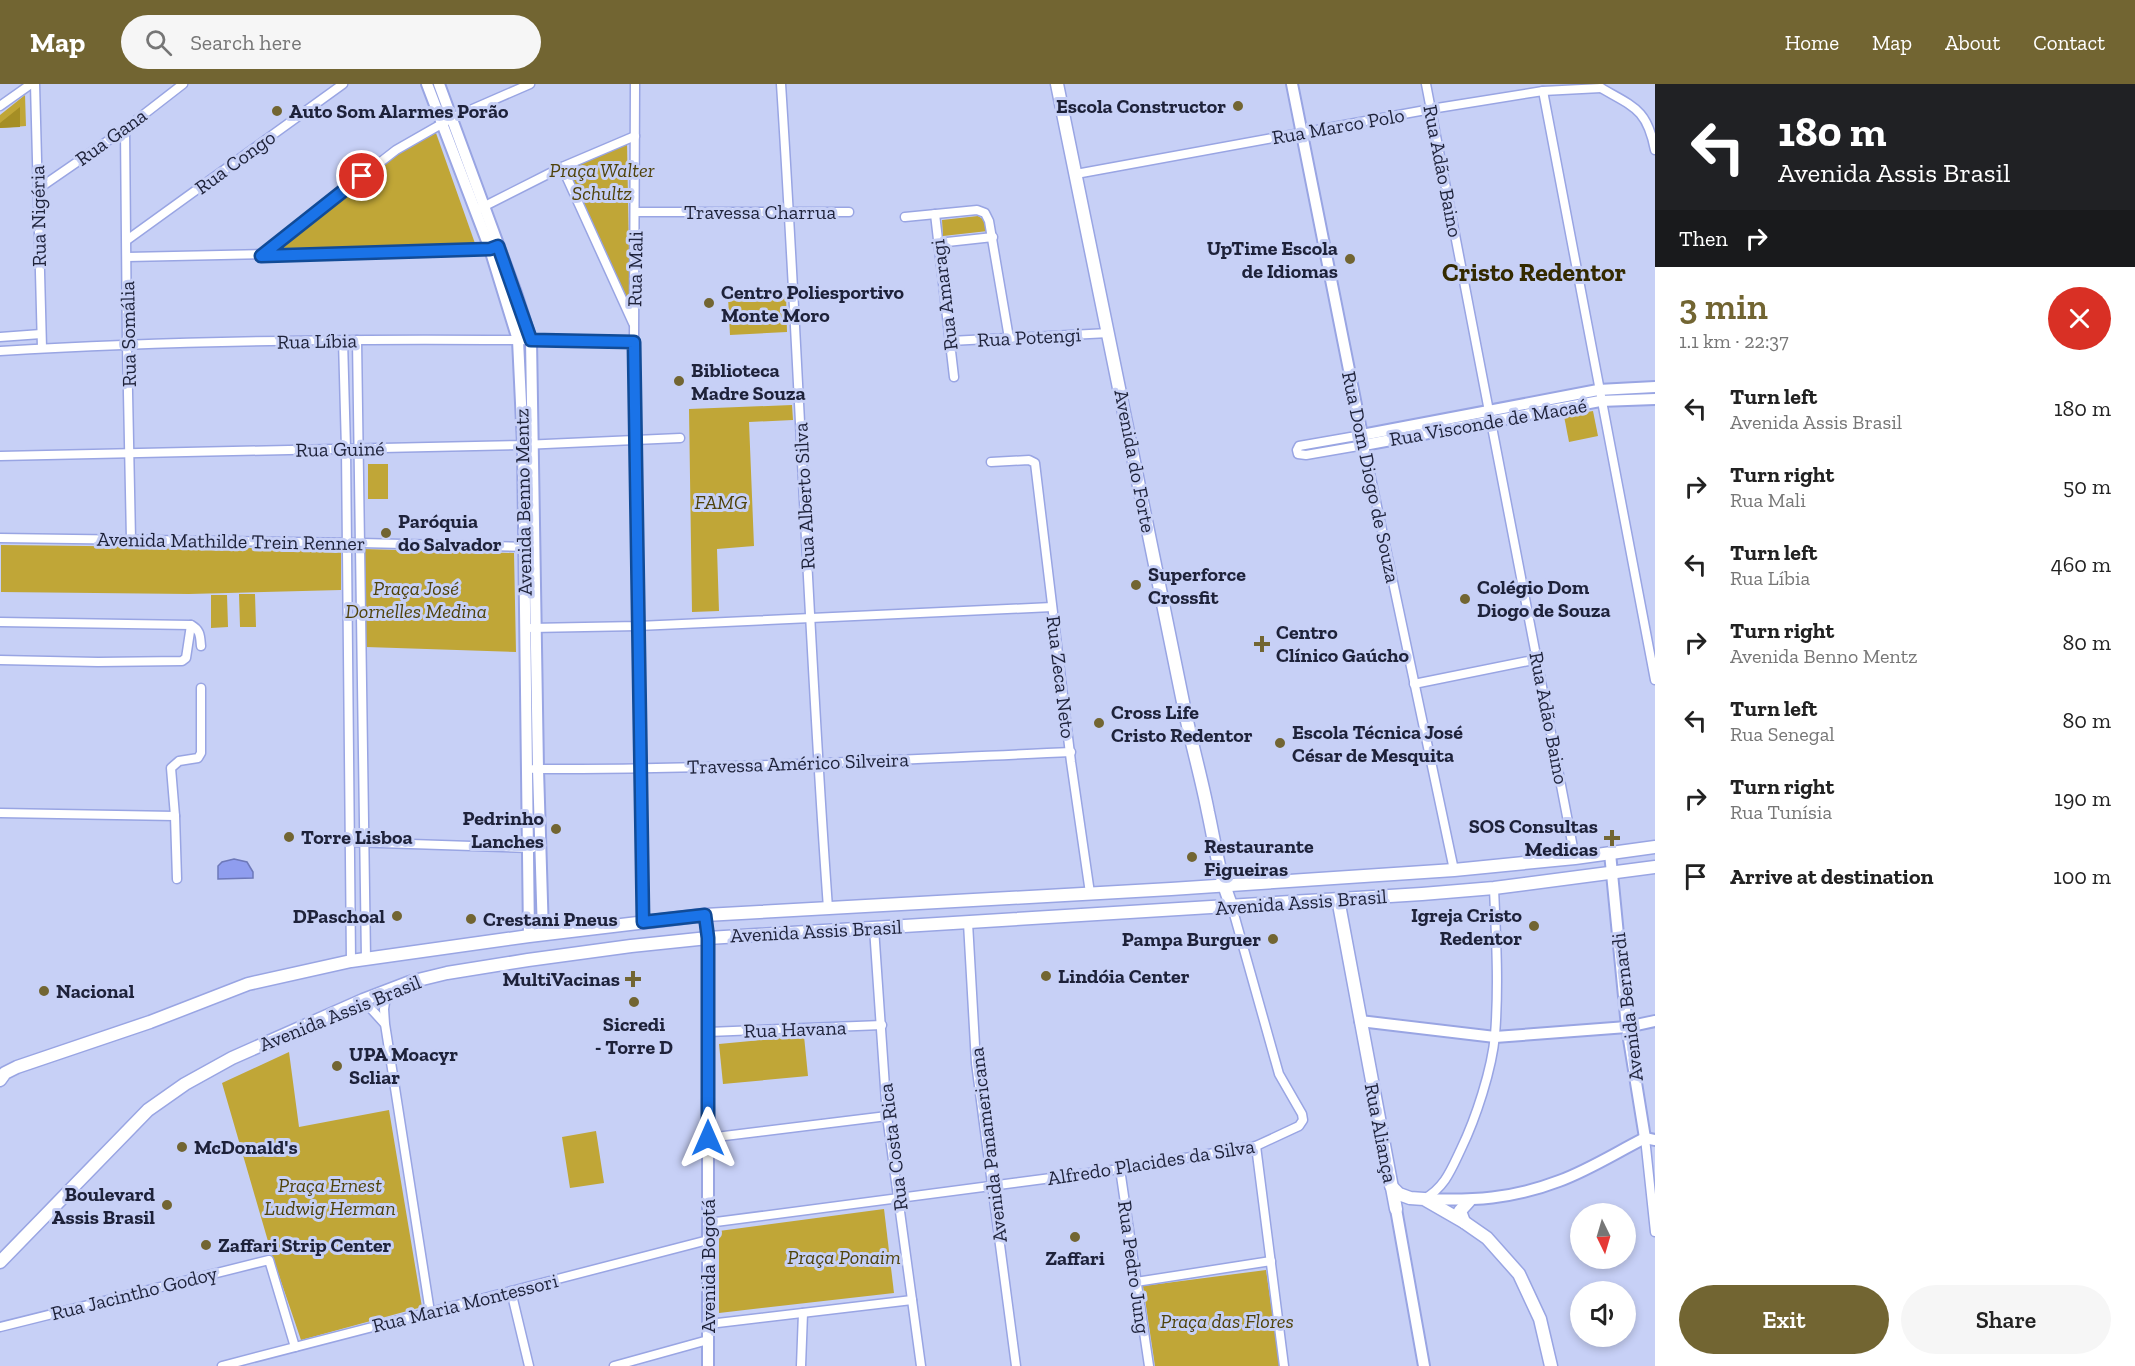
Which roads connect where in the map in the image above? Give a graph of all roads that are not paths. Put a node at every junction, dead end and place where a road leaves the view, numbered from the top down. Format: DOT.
graph roads {
  1 [pos="31,84"];
  2 [pos="35,84"];
  3 [pos="183,84"];
  4 [pos="343,84"];
  5 [pos="428,84"];
  6 [pos="439,84"];
  7 [pos="530,84"];
  8 [pos="634,84"];
  9 [pos="781,84"];
  10 [pos="1057,84"];
  11 [pos="1292,84"];
  12 [pos="1426,84"];
  13 [pos="1604,86"];
  14 [pos="1543,91"];
  15 [pos="0,106"];
  16 [pos="1431,109"];
  17 [pos="447,121"];
  18 [pos="125,129"];
  19 [pos="1302,133"];
  20 [pos="635,136"];
  21 [pos="1655,150"];
  22 [pos="562,167"];
  23 [pos="1076,174"];
  24 [pos="38,189"];
  25 [pos="479,209"];
  26 [pos="635,212"];
  27 [pos="849,212"];
  28 [pos="789,213"];
  29 [pos="935,214"];
  30 [pos="905,217"];
  31 [pos="993,237"];
  32 [pos="127,240"];
  33 [pos="938,243"];
  34 [pos="494,247"];
  35 [pos="261,256"];
  36 [pos="127,257"];
  37 [pos="634,326"];
  38 [pos="1109,333"];
  39 [pos="41,334"];
  40 [pos="0,337"];
  41 [pos="1009,338"];
  42 [pos="343,340"];
  43 [pos="357,340"];
  44 [pos="518,340"];
  45 [pos="531,340"];
  46 [pos="950,340"];
  47 [pos="634,342"];
  48 [pos="126,344"];
  49 [pos="42,348"];
  50 [pos="0,351"];
  51 [pos="954,377"];
  52 [pos="1655,387"];
  53 [pos="1599,396"];
  54 [pos="1655,399"];
  55 [pos="1491,417"];
  56 [pos="680,438"];
  57 [pos="636,439"];
  58 [pos="1363,440"];
  59 [pos="528,445"];
  60 [pos="360,448"];
  61 [pos="346,449"];
  62 [pos="130,453"];
  63 [pos="0,456"];
  64 [pos="991,462"];
  65 [pos="0,538"];
  66 [pos="131,540"];
  67 [pos="347,542"];
  68 [pos="361,543"];
  69 [pos="529,547"];
  70 [pos="1052,607"];
  71 [pos="811,618"];
  72 [pos="0,622"];
  73 [pos="191,626"];
  74 [pos="638,626"];
  75 [pos="531,628"];
  76 [pos="201,646"];
  77 [pos="1538,659"];
  78 [pos="0,660"];
  79 [pos="531,678"];
  80 [pos="1655,680"];
  81 [pos="1414,684"];
  82 [pos="201,688"];
  83 [pos="348,694"];
  84 [pos="362,694"];
  85 [pos="1071,752"];
  86 [pos="817,764"];
  87 [pos="526,769"];
  88 [pos="538,769"];
  89 [pos="641,769"];
  90 [pos="0,813"];
  91 [pos="175,816"];
  92 [pos="350,843"];
  93 [pos="364,843"];
  94 [pos="1655,847"];
  95 [pos="527,848"];
  96 [pos="540,848"];
  97 [pos="1610,853"];
  98 [pos="1575,858"];
  99 [pos="1655,867"];
  100 [pos="1454,870"];
  101 [pos="1613,874"];
  102 [pos="177,879"];
  103 [pos="1223,885"];
  104 [pos="1494,888"];
  105 [pos="1090,893"];
  106 [pos="1338,899"];
  107 [pos="350,902"];
  108 [pos="364,902"];
  109 [pos="1232,907"];
  110 [pos="828,908"];
  111 [pos="705,915"];
  112 [pos="643,922"];
  113 [pos="968,922"];
  114 [pos="874,928"];
  115 [pos="543,934"];
  116 [pos="529,936"];
  117 [pos="708,938"];
  118 [pos="366,959"];
  119 [pos="351,961"];
  120 [pos="387,990"];
  121 [pos="363,1000"];
  122 [pos="1360,1021"];
  123 [pos="1655,1021"];
  124 [pos="385,1024"];
  125 [pos="882,1025"];
  126 [pos="1627,1027"];
  127 [pos="708,1032"];
  128 [pos="1495,1037"];
  129 [pos="0,1065"];
  130 [pos="17,1066"];
  131 [pos="0,1080"];
  132 [pos="887,1116"];
  133 [pos="708,1138"];
  134 [pos="1650,1139"];
  135 [pos="1256,1146"];
  136 [pos="1120,1169"];
  137 [pos="992,1186"];
  138 [pos="1391,1186"];
  139 [pos="899,1198"];
  140 [pos="1410,1198"];
  141 [pos="1424,1199"];
  142 [pos="1469,1201"];
  143 [pos="1396,1209"];
  144 [pos="1464,1222"];
  145 [pos="708,1223"];
  146 [pos="1655,1232"];
  147 [pos="708,1240"];
  148 [pos="1271,1261"];
  149 [pos="0,1262"];
  150 [pos="1136,1282"];
  151 [pos="511,1291"];
  152 [pos="912,1300"];
  153 [pos="430,1312"];
  154 [pos="803,1313"];
  155 [pos="708,1324"];
  156 [pos="0,1328"];
  157 [pos="708,1340"];
  158 [pos="295,1347"];
  159 [pos="222,1366"];
  160 [pos="529,1366"];
  161 [pos="614,1366"];
  162 [pos="708,1366"];
  163 [pos="801,1366"];
  164 [pos="921,1366"];
  165 [pos="1016,1366"];
  166 [pos="1149,1366"];
  167 [pos="1284,1366"];
  168 [pos="1424,1366"];
  169 [pos="1551,1366"];
  1 -- 15 [label="street"];
  2 -- 24 [label="street, Rua Nigéria"];
  3 -- 18 [label="street, Rua Gana"];
  4 -- 32 [label="street, Rua Congo"];
  5 -- 17 [label="street, Avenida Benno Mentz"];
  6 -- 17 [label="street, Avenida Benno Mentz"];
  7 -- 17 [label="street"];
  8 -- 20 [label="street, Rua Mali"];
  9 -- 28 [label="street, Rua Alberto Silva"];
  10 -- 23 [label="main road, Avenida do Forte"];
  11 -- 19 [label="street, Rua Dom Diogo de Souza"];
  12 -- 16 [label="street, Rua Adão Baino"];
  13 -- 14 [label="street, Rua Marco Polo"];
  13 -- 21 [label="street"];
  14 -- 16 [label="street, Rua Marco Polo"];
  14 -- 53 [label="street"];
  16 -- 19 [label="street, Rua Marco Polo"];
  16 -- 55 [label="street, Rua Adão Baino"];
  17 -- 25 [label="street, Avenida Benno Mentz"];
  17 -- 35 [label="street"];
  18 -- 24 [label="street, Rua Gana"];
  18 -- 32 [label="street, Rua Somália"];
  19 -- 23 [label="street, Rua Marco Polo"];
  19 -- 58 [label="street, Rua Dom Diogo de Souza"];
  20 -- 22 [label="street"];
  20 -- 26 [label="street, Rua Mali"];
  22 -- 25 [label="street"];
  22 -- 37 [label="street"];
  23 -- 38 [label="main road, Avenida do Forte"];
  24 -- 39 [label="street, Rua Nigéria"];
  25 -- 34 [label="street, Avenida Benno Mentz"];
  26 -- 28 [label="street, Travessa Charrua"];
  26 -- 37 [label="street, Rua Mali"];
  27 -- 28 [label="street, Travessa Charrua"];
  28 -- 71 [label="street, Rua Alberto Silva"];
  29 -- 30 [label="street"];
  29 -- 31 [label="street"];
  29 -- 33 [label="street, Rua Amaragi"];
  31 -- 33 [label="street"];
  31 -- 41 [label="street"];
  32 -- 36 [label="street, Rua Somália"];
  33 -- 46 [label="street, Rua Amaragi"];
  34 -- 35 [label="street"];
  34 -- 44 [label="street, Avenida Benno Mentz"];
  34 -- 45 [label="street, Avenida Benno Mentz"];
  35 -- 36 [label="street"];
  36 -- 48 [label="street, Rua Somália"];
  37 -- 47 [label="street, Rua Mali"];
  38 -- 41 [label="street, Rua Potengi"];
  38 -- 103 [label="main road, Avenida do Forte"];
  39 -- 40 [label="street"];
  39 -- 49 [label="street, Rua Nigéria"];
  41 -- 46 [label="street, Rua Potengi"];
  42 -- 43 [label="street, Rua Líbia"];
  42 -- 48 [label="street, Rua Líbia"];
  42 -- 61 [label="street"];
  43 -- 44 [label="street, Rua Líbia"];
  43 -- 60 [label="street"];
  44 -- 45 [label="street, Rua Líbia"];
  44 -- 59 [label="street, Avenida Benno Mentz"];
  45 -- 47 [label="street, Rua Líbia"];
  45 -- 59 [label="street, Avenida Benno Mentz"];
  46 -- 51 [label="street, Rua Amaragi"];
  47 -- 57 [label="street, Rua Mali"];
  48 -- 49 [label="street, Rua Líbia"];
  48 -- 62 [label="street, Rua Somália"];
  49 -- 50 [label="street, Rua Líbia"];
  52 -- 53 [label="street, Rua Visconde de Macaé"];
  53 -- 54 [label="street, Rua Visconde de Macaé"];
  53 -- 55 [label="street, Rua Visconde de Macaé"];
  53 -- 80 [label="street"];
  55 -- 58 [label="street, Rua Visconde de Macaé"];
  55 -- 77 [label="street, Rua Adão Baino"];
  56 -- 57 [label="street, Rua Guiné"];
  57 -- 59 [label="street, Rua Guiné"];
  57 -- 74 [label="street, Rua Mali"];
  58 -- 58 [label="street, Rua Visconde de Macaé"];
  58 -- 81 [label="street, Rua Dom Diogo de Souza"];
  59 -- 60 [label="street, Rua Guiné"];
  59 -- 69 [label="street, Avenida Benno Mentz"];
  60 -- 61 [label="street, Rua Guiné"];
  60 -- 68 [label="street"];
  61 -- 62 [label="street, Rua Guiné"];
  61 -- 67 [label="street"];
  62 -- 63 [label="street, Rua Guiné"];
  62 -- 66 [label="street, Rua Somália"];
  64 -- 70 [label="street, Rua Zeca Neto"];
  65 -- 66 [label="street, Avenida Mathilde Trein Renner"];
  66 -- 67 [label="street, Avenida Mathilde Trein Renner"];
  67 -- 68 [label="street, Avenida Mathilde Trein Renner"];
  67 -- 83 [label="street"];
  68 -- 69 [label="street, Avenida Mathilde Trein Renner"];
  68 -- 84 [label="street"];
  69 -- 75 [label="street, Avenida Benno Mentz"];
  70 -- 71 [label="street"];
  70 -- 85 [label="street, Rua Zeca Neto"];
  71 -- 74 [label="street"];
  71 -- 86 [label="street, Rua Alberto Silva"];
  72 -- 73 [label="street"];
  73 -- 76 [label="street"];
  73 -- 78 [label="street"];
  74 -- 75 [label="street"];
  74 -- 89 [label="street, Rua Mali"];
  75 -- 79 [label="street, Avenida Benno Mentz"];
  77 -- 81 [label="street"];
  77 -- 98 [label="street, Rua Adão Baino"];
  79 -- 87 [label="street, Avenida Benno Mentz"];
  79 -- 88 [label="street, Avenida Benno Mentz"];
  81 -- 100 [label="street, Rua Dom Diogo de Souza"];
  82 -- 91 [label="street"];
  83 -- 84 [label="street"];
  83 -- 92 [label="street"];
  84 -- 93 [label="street"];
  85 -- 86 [label="street, Travessa Américo Silveira"];
  85 -- 105 [label="street, Rua Zeca Neto"];
  86 -- 89 [label="street, Travessa Américo Silveira"];
  86 -- 110 [label="street, Rua Alberto Silva"];
  87 -- 88 [label="street, Travessa Américo Silveira"];
  87 -- 95 [label="street, Avenida Benno Mentz"];
  88 -- 89 [label="street, Travessa Américo Silveira"];
  88 -- 96 [label="street, Avenida Benno Mentz"];
  89 -- 112 [label="street, Rua Mali"];
  90 -- 91 [label="street"];
  91 -- 102 [label="street"];
  92 -- 93 [label="street"];
  92 -- 107 [label="street"];
  93 -- 95 [label="street"];
  93 -- 108 [label="street"];
  94 -- 97 [label="main road, Avenida Assis Brasil"];
  95 -- 96 [label="street"];
  95 -- 116 [label="street, Avenida Benno Mentz"];
  96 -- 115 [label="street, Avenida Benno Mentz"];
  97 -- 98 [label="main road, Avenida Assis Brasil"];
  97 -- 101 [label="street, Avenida Bernardi"];
  98 -- 100 [label="main road, Avenida Assis Brasil"];
  99 -- 101 [label="main road, Avenida Assis Brasil"];
  100 -- 103 [label="main road, Avenida Assis Brasil"];
  101 -- 104 [label="main road, Avenida Assis Brasil"];
  101 -- 126 [label="street, Avenida Bernardi"];
  103 -- 105 [label="main road, Avenida Assis Brasil"];
  103 -- 109 [label="main road, Avenida do Forte"];
  104 -- 106 [label="main road, Avenida Assis Brasil"];
  104 -- 128 [label="street"];
  105 -- 110 [label="main road, Avenida Assis Brasil"];
  106 -- 109 [label="main road, Avenida Assis Brasil"];
  106 -- 122 [label="main road, Rua Aliança"];
  107 -- 108 [label="street"];
  107 -- 119 [label="street"];
  108 -- 118 [label="street"];
  109 -- 113 [label="main road, Avenida Assis Brasil"];
  109 -- 135 [label="street, Alfredo Placides da Silva"];
  110 -- 111 [label="main road, Avenida Assis Brasil"];
  111 -- 112 [label="main road, Avenida Assis Brasil"];
  111 -- 117 [label="street, Avenida Bogotá"];
  112 -- 115 [label="main road, Avenida Assis Brasil"];
  113 -- 114 [label="main road, Avenida Assis Brasil"];
  113 -- 137 [label="street, Avenida Panamericana"];
  114 -- 117 [label="main road, Avenida Assis Brasil"];
  114 -- 125 [label="street, Rua Costa Rica"];
  115 -- 116 [label="main road, Avenida Assis Brasil"];
  116 -- 118 [label="main road, Avenida Assis Brasil"];
  117 -- 120 [label="main road, Avenida Assis Brasil"];
  117 -- 127 [label="street, Avenida Bogotá"];
  118 -- 119 [label="main road, Avenida Assis Brasil"];
  119 -- 130 [label="main road, Avenida Assis Brasil"];
  120 -- 121 [label="main road, Avenida Assis Brasil"];
  120 -- 124 [label="street"];
  121 -- 124 [label="street"];
  121 -- 149 [label="main road, Avenida Assis Brasil"];
  122 -- 128 [label="street"];
  122 -- 138 [label="main road, Rua Aliança"];
  123 -- 126 [label="street"];
  124 -- 153 [label="street"];
  125 -- 127 [label="street, Rua Havana"];
  125 -- 132 [label="street, Rua Costa Rica"];
  126 -- 128 [label="street"];
  126 -- 134 [label="street, Avenida Bernardi"];
  127 -- 133 [label="street, Avenida Bogotá"];
  128 -- 141 [label="street"];
  129 -- 130 [label="main road"];
  130 -- 131 [label="main road, Avenida Assis Brasil"];
  132 -- 133 [label="street"];
  132 -- 139 [label="street, Rua Costa Rica"];
  133 -- 145 [label="street, Avenida Bogotá"];
  134 -- 142 [label="street"];
  134 -- 146 [label="street, Avenida Bernardi"];
  135 -- 136 [label="street, Alfredo Placides da Silva"];
  135 -- 148 [label="street"];
  136 -- 137 [label="street, Alfredo Placides da Silva"];
  136 -- 150 [label="street, Rua Pedro Jung"];
  137 -- 139 [label="street, Alfredo Placides da Silva"];
  137 -- 165 [label="street, Avenida Panamericana"];
  138 -- 140 [label="main road"];
  138 -- 143 [label="main road, Rua Aliança"];
  139 -- 145 [label="street, Alfredo Placides da Silva"];
  139 -- 152 [label="street, Rua Costa Rica"];
  140 -- 141 [label="main road"];
  140 -- 143 [label="main road"];
  141 -- 142 [label="street"];
  141 -- 144 [label="main road"];
  142 -- 144 [label="main road"];
  143 -- 168 [label="street, Rua Aliança"];
  144 -- 169 [label="main road"];
  145 -- 147 [label="street, Avenida Bogotá"];
  147 -- 151 [label="street, Rua Maria Montessori"];
  147 -- 155 [label="street, Avenida Bogotá"];
  148 -- 150 [label="street"];
  148 -- 167 [label="street"];
  150 -- 166 [label="street, Rua Pedro Jung"];
  151 -- 153 [label="street, Rua Maria Montessori"];
  151 -- 160 [label="street"];
  152 -- 154 [label="street"];
  152 -- 164 [label="street, Rua Costa Rica"];
  153 -- 158 [label="street, Rua Maria Montessori"];
  154 -- 155 [label="street"];
  154 -- 163 [label="street"];
  155 -- 157 [label="street, Avenida Bogotá"];
  156 -- 158 [label="street, Rua Jacintho Godoy"];
  157 -- 161 [label="street"];
  157 -- 162 [label="street, Avenida Bogotá"];
  158 -- 159 [label="street, Rua Maria Montessori"];
}
